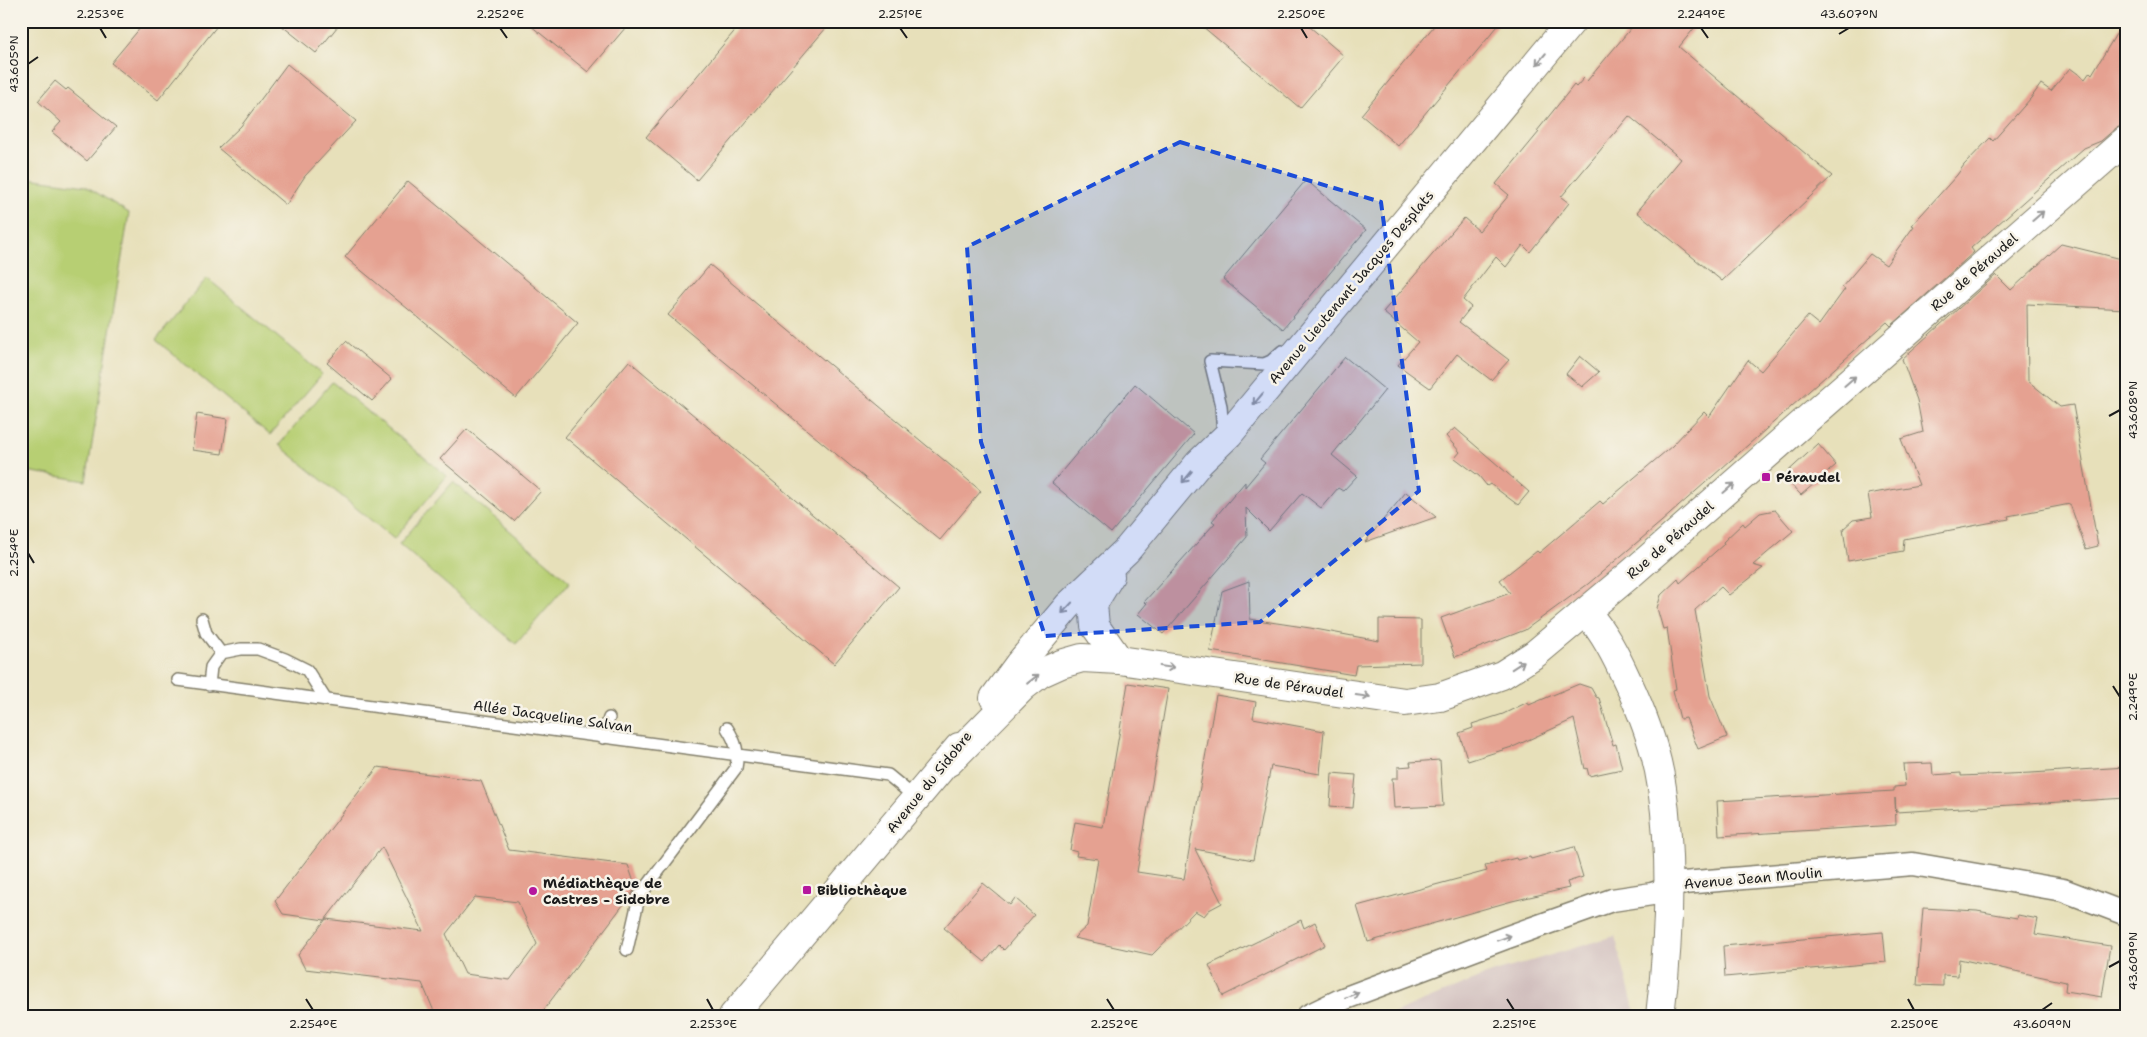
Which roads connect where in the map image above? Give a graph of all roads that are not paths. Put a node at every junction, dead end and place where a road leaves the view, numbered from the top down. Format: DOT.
graph roads {
  1 [pos="1572,21"];
  2 [pos="2126,140"];
  3 [pos="1457,160"];
  4 [pos="1429,174"];
  5 [pos="1287,344"];
  6 [pos="1221,442"];
  7 [pos="1127,550"];
  8 [pos="1586,612"];
  9 [pos="202,619"];
  10 [pos="222,653"];
  11 [pos="1119,660"];
  12 [pos="178,680"];
  13 [pos="209,685"];
  14 [pos="326,700"];
  15 [pos="609,718"];
  16 [pos="727,728"];
  17 [pos="604,738"];
  18 [pos="738,756"];
  19 [pos="948,762"];
  20 [pos="917,799"];
  21 [pos="1668,888"];
  22 [pos="2126,914"];
  23 [pos="627,950"];
  24 [pos="733,1016"];
  25 [pos="1308,1016"];
  26 [pos="1660,1016"];
  1 -- 3 [label="main road, Avenue Lieutenant Jacques Desplats, one-way"];
  8 -- 2 [label="main road, Rue de Péraudel, one-way"];
  3 -- 4 [label="lane"];
  3 -- 6 [label="main road, Avenue Lieutenant Jacques Desplats, one-way"];
  5 -- 6 [label="lane"];
  6 -- 7 [label="main road, Avenue Lieutenant Jacques Desplats, one-way"];
  7 -- 11 [label="main road"];
  7 -- 19 [label="main road, Avenue du Sidobre, one-way"];
  11 -- 8 [label="main road, Rue de Péraudel, one-way"];
  8 -- 21 [label="main road"];
  9 -- 10 [label="lane"];
  10 -- 13 [label="lane"];
  10 -- 14 [label="lane"];
  19 -- 11 [label="main road, Rue de Péraudel, one-way"];
  12 -- 13 [label="lane, Allée Jacqueline Salvan"];
  13 -- 14 [label="lane, Allée Jacqueline Salvan"];
  14 -- 17 [label="lane, Allée Jacqueline Salvan"];
  15 -- 17 [label="lane"];
  16 -- 18 [label="lane"];
  17 -- 18 [label="lane, Allée Jacqueline Salvan"];
  18 -- 20 [label="lane, Allée Jacqueline Salvan"];
  18 -- 23 [label="lane"];
  19 -- 20 [label="main road, Avenue du Sidobre"];
  20 -- 24 [label="main road, Avenue du Sidobre"];
  21 -- 22 [label="street, Avenue Jean Moulin"];
  25 -- 21 [label="street, Avenue Jean Moulin, one-way"];
  21 -- 26 [label="main road"];
}
